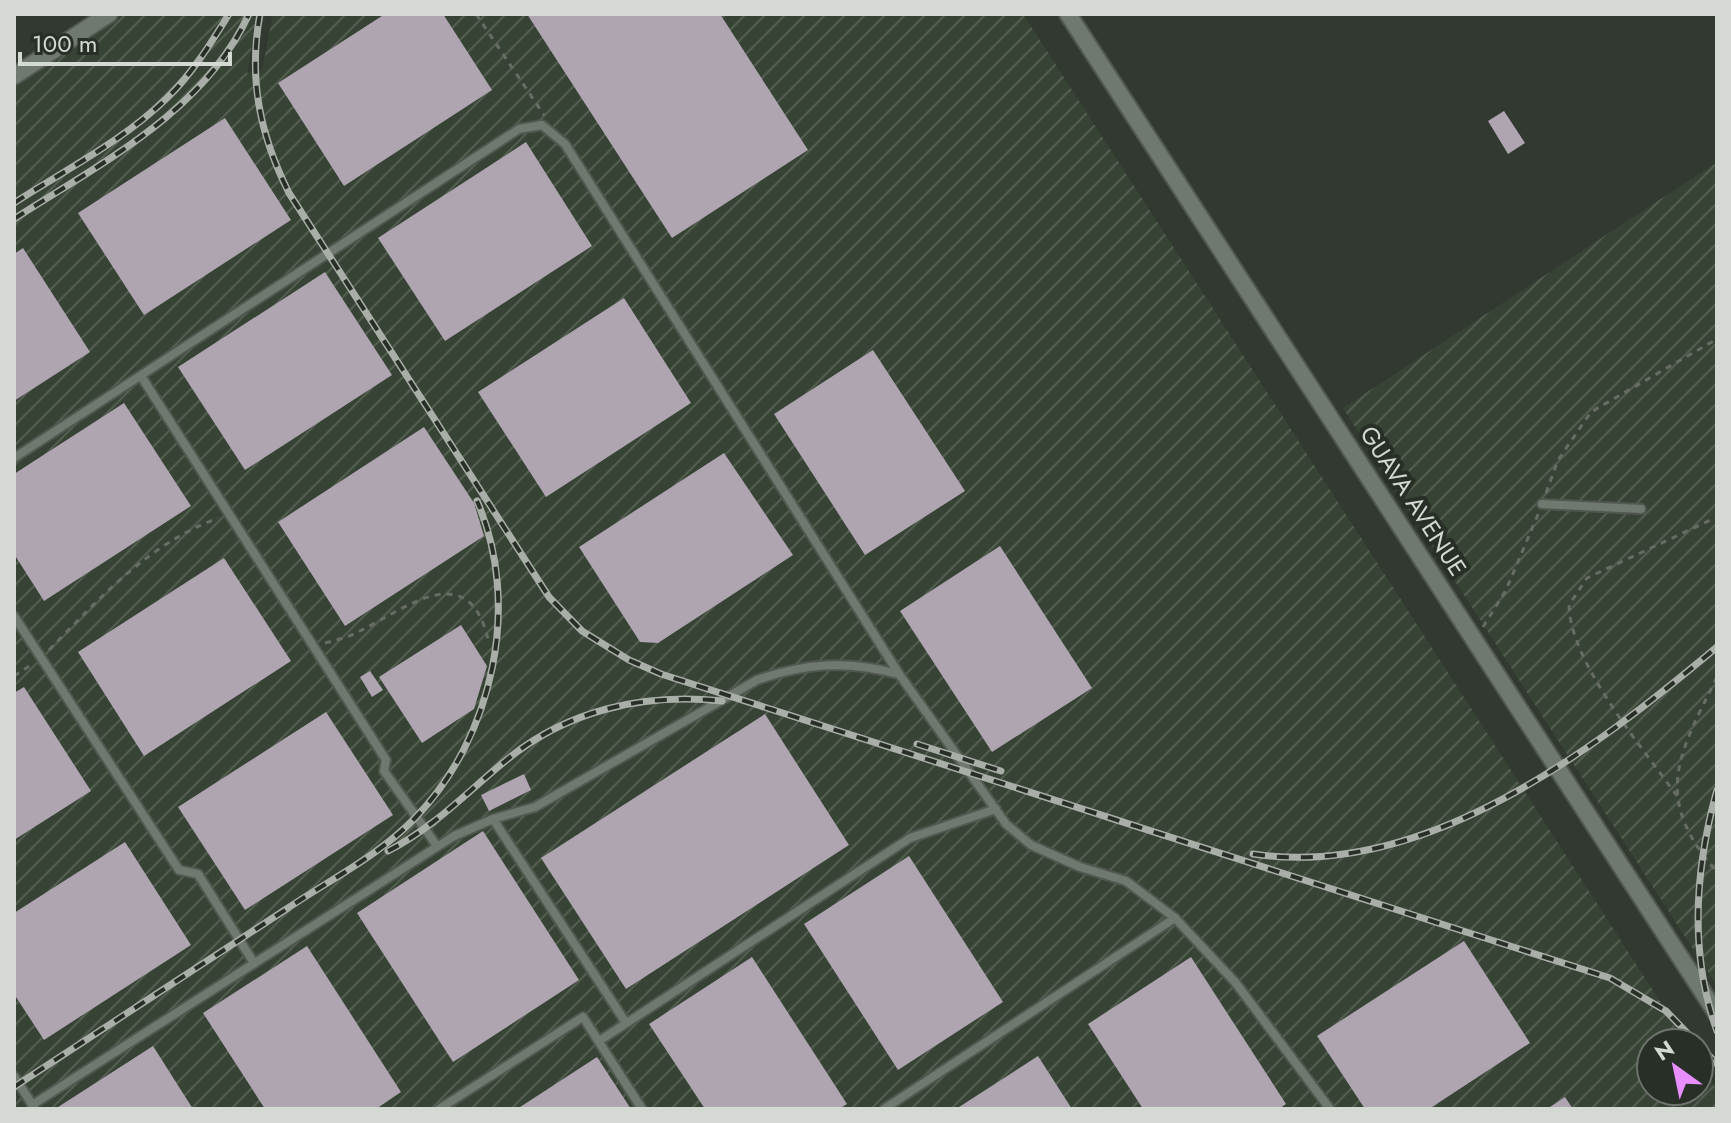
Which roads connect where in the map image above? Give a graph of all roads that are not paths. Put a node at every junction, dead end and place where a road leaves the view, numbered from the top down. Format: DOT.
graph roads {
  1 [pos="109,14"];
  2 [pos="1068,14"];
  3 [pos="14,76"];
  4 [pos="141,376"];
  5 [pos="14,458"];
  6 [pos="1542,504"];
  7 [pos="1641,509"];
  8 [pos="14,616"];
  9 [pos="899,674"];
  10 [pos="996,809"];
  11 [pos="493,819"];
  12 [pos="437,846"];
  13 [pos="1175,918"];
  14 [pos="254,963"];
  15 [pos="1717,1014"];
  16 [pos="626,1023"];
  17 [pos="599,1041"];
  18 [pos="14,1076"];
  19 [pos="34,1107"];
  20 [pos="439,1109"];
  21 [pos="642,1109"];
  22 [pos="884,1109"];
  23 [pos="1330,1109"];
  1 -- 3 [label="street"];
  2 -- 15 [label="street, GUAVA AVENUE"];
  4 -- 5 [label="lane"];
  4 -- 9 [label="lane"];
  4 -- 12 [label="lane"];
  6 -- 7 [label="lane"];
  8 -- 14 [label="lane"];
  9 -- 10 [label="lane"];
  9 -- 11 [label="lane"];
  10 -- 13 [label="lane"];
  10 -- 16 [label="lane"];
  11 -- 12 [label="lane"];
  11 -- 16 [label="lane"];
  12 -- 14 [label="lane"];
  13 -- 22 [label="lane"];
  13 -- 23 [label="lane"];
  14 -- 19 [label="lane"];
  16 -- 17 [label="lane"];
  17 -- 20 [label="lane"];
  17 -- 21 [label="lane"];
  18 -- 19 [label="lane"];
}
